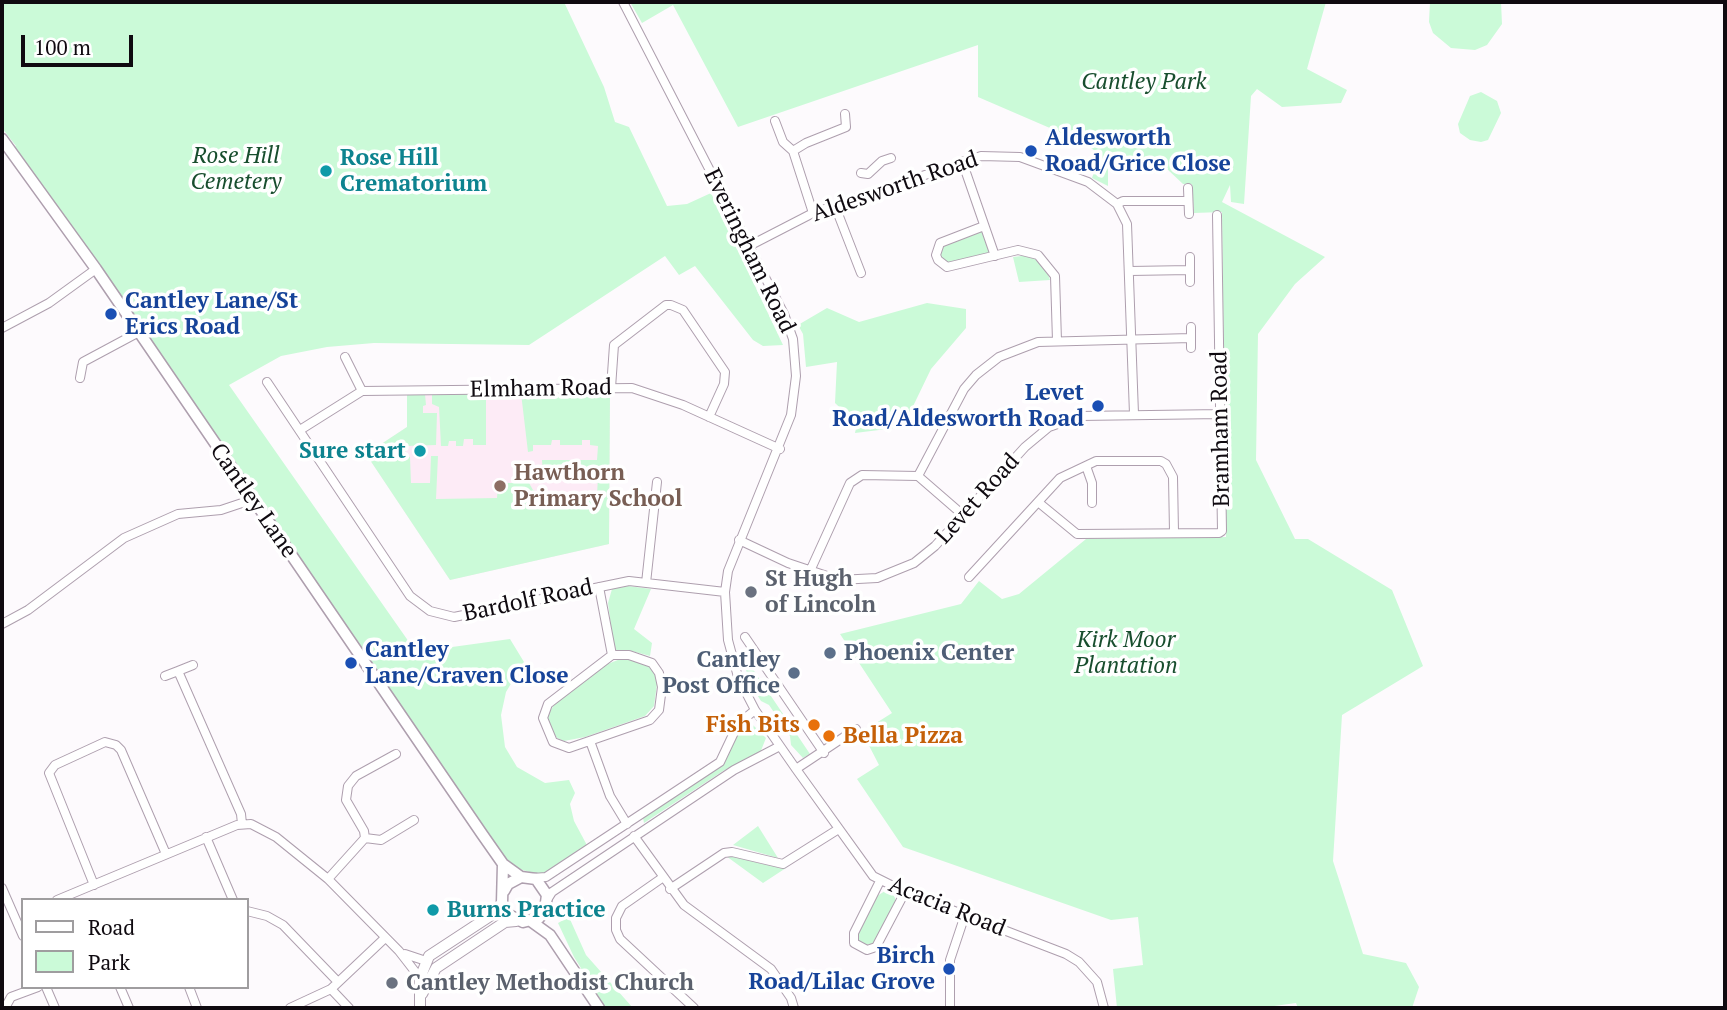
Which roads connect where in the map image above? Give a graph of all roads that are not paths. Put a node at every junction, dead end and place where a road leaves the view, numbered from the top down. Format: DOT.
graph roads {
  1 [pos="623,2"];
  2 [pos="845,114"];
  3 [pos="775,121"];
  4 [pos="2,139"];
  5 [pos="793,151"];
  6 [pos="891,158"];
  7 [pos="962,161"];
  8 [pos="1188,188"];
  9 [pos="874,192"];
  10 [pos="1188,201"];
  11 [pos="1117,204"];
  12 [pos="835,206"];
  13 [pos="813,213"];
  14 [pos="1189,214"];
  15 [pos="1217,215"];
  16 [pos="984,226"];
  17 [pos="748,246"];
  18 [pos="995,256"];
  19 [pos="1190,257"];
  20 [pos="96,269"];
  21 [pos="1190,270"];
  22 [pos="1130,271"];
  23 [pos="861,273"];
  24 [pos="1190,282"];
  25 [pos="1191,327"];
  26 [pos="2,328"];
  27 [pos="139,332"];
  28 [pos="1191,338"];
  29 [pos="1132,339"];
  30 [pos="1057,341"];
  31 [pos="1191,348"];
  32 [pos="345,357"];
  33 [pos="80,378"];
  34 [pos="267,382"];
  35 [pos="611,388"];
  36 [pos="362,391"];
  37 [pos="1134,414"];
  38 [pos="1221,414"];
  39 [pos="709,417"];
  40 [pos="300,430"];
  41 [pos="780,449"];
  42 [pos="1086,466"];
  43 [pos="918,476"];
  44 [pos="657,482"];
  45 [pos="251,500"];
  46 [pos="1038,502"];
  47 [pos="1092,503"];
  48 [pos="963,515"];
  49 [pos="1174,533"];
  50 [pos="739,540"];
  51 [pos="810,571"];
  52 [pos="969,577"];
  53 [pos="646,583"];
  54 [pos="599,587"];
  55 [pos="725,592"];
  56 [pos="2,624"];
  57 [pos="746,636"];
  58 [pos="612,654"];
  59 [pos="193,665"];
  60 [pos="178,671"];
  61 [pos="165,676"];
  62 [pos="755,710"];
  63 [pos="856,729"];
  64 [pos="590,741"];
  65 [pos="780,746"];
  66 [pos="824,753"];
  67 [pos="396,754"];
  68 [pos="796,769"];
  69 [pos="635,818"];
  70 [pos="414,820"];
  71 [pos="242,824"];
  72 [pos="626,824"];
  73 [pos="643,830"];
  74 [pos="837,830"];
  75 [pos="617,831"];
  76 [pos="634,836"];
  77 [pos="206,837"];
  78 [pos="365,838"];
  79 [pos="625,842"];
  80 [pos="166,854"];
  81 [pos="503,864"];
  82 [pos="527,878"];
  83 [pos="662,878"];
  84 [pos="328,879"];
  85 [pos="880,881"];
  86 [pos="94,885"];
  87 [pos="2,888"];
  88 [pos="670,888"];
  89 [pos="504,891"];
  90 [pos="905,892"];
  91 [pos="62,898"];
  92 [pos="232,898"];
  93 [pos="502,903"];
  94 [pos="546,905"];
  95 [pos="248,911"];
  96 [pos="965,915"];
  97 [pos="19,916"];
  98 [pos="516,921"];
  99 [pos="532,922"];
  100 [pos="465,932"];
  101 [pos="550,935"];
  102 [pos="386,938"];
  103 [pos="473,944"];
  104 [pos="399,951"];
  105 [pos="426,961"];
  106 [pos="420,978"];
  107 [pos="334,986"];
  108 [pos="33,989"];
  109 [pos="47,989"];
  110 [pos="121,989"];
  111 [pos="190,989"];
  112 [pos="420,1003"];
  113 [pos="5,1008"];
  114 [pos="55,1008"];
  115 [pos="129,1008"];
  116 [pos="197,1008"];
  117 [pos="290,1008"];
  118 [pos="349,1008"];
  119 [pos="599,1008"];
  120 [pos="694,1008"];
  121 [pos="794,1008"];
  122 [pos="950,1008"];
  123 [pos="1104,1008"];
  1 -- 17 [label="street, Everingham Road"];
  2 -- 5 [label="street"];
  3 -- 5 [label="street"];
  4 -- 20 [label="main road, Cantley Lane"];
  5 -- 13 [label="street"];
  6 -- 9 [label="street"];
  7 -- 9 [label="street, Aldesworth Road"];
  7 -- 11 [label="street, Aldesworth Road"];
  7 -- 16 [label="street"];
  8 -- 10 [label="street"];
  9 -- 12 [label="street, Aldesworth Road"];
  10 -- 11 [label="street"];
  10 -- 14 [label="street"];
  11 -- 22 [label="street"];
  12 -- 13 [label="street, Aldesworth Road"];
  12 -- 23 [label="street"];
  13 -- 17 [label="street, Aldesworth Road"];
  15 -- 38 [label="street, Bramham Road"];
  16 -- 18 [label="street"];
  16 -- 18 [label="street"];
  17 -- 41 [label="street, Everingham Road"];
  18 -- 30 [label="street"];
  19 -- 21 [label="street"];
  20 -- 26 [label="street"];
  20 -- 27 [label="main road, Cantley Lane"];
  21 -- 22 [label="street"];
  21 -- 24 [label="street"];
  22 -- 29 [label="street"];
  25 -- 28 [label="street"];
  27 -- 33 [label="street"];
  27 -- 45 [label="main road, Cantley Lane"];
  28 -- 29 [label="street"];
  28 -- 31 [label="street"];
  29 -- 30 [label="street"];
  29 -- 37 [label="street"];
  30 -- 43 [label="street"];
  32 -- 36 [label="street"];
  34 -- 40 [label="street, Bardolf Road"];
  35 -- 36 [label="street, Elmham Road"];
  35 -- 39 [label="street, Elmham Road"];
  35 -- 39 [label="street"];
  36 -- 40 [label="street"];
  37 -- 38 [label="street, Levet Road"];
  37 -- 48 [label="street, Levet Road"];
  38 -- 49 [label="street, Bramham Road"];
  39 -- 41 [label="street, Elmham Road"];
  40 -- 54 [label="street, Bardolf Road"];
  41 -- 50 [label="street, Everingham Road"];
  42 -- 46 [label="street"];
  42 -- 47 [label="street"];
  42 -- 49 [label="street"];
  43 -- 48 [label="street"];
  43 -- 51 [label="street"];
  44 -- 53 [label="street"];
  45 -- 56 [label="street"];
  45 -- 81 [label="main road, Cantley Lane"];
  46 -- 49 [label="street, Bramham Road"];
  46 -- 52 [label="street"];
  48 -- 51 [label="street, Levet Road"];
  50 -- 51 [label="street, Levet Road"];
  50 -- 55 [label="street, Everingham Road"];
  53 -- 54 [label="street, Bardolf Road"];
  53 -- 55 [label="street, Bardolf Road"];
  54 -- 58 [label="street"];
  55 -- 62 [label="street, Everingham Road"];
  57 -- 66 [label="street"];
  58 -- 64 [label="street"];
  58 -- 64 [label="street"];
  59 -- 60 [label="street"];
  60 -- 61 [label="street"];
  60 -- 71 [label="street"];
  62 -- 65 [label="street, Everingham Road"];
  62 -- 69 [label="street"];
  63 -- 66 [label="street"];
  64 -- 72 [label="street"];
  65 -- 68 [label="street, Acacia Road"];
  65 -- 73 [label="street"];
  66 -- 68 [label="street"];
  67 -- 78 [label="street"];
  68 -- 74 [label="street, Acacia Road"];
  69 -- 72 [label="street"];
  69 -- 73 [label="street"];
  70 -- 78 [label="street"];
  71 -- 77 [label="street"];
  71 -- 84 [label="street"];
  72 -- 75 [label="street"];
  73 -- 76 [label="street"];
  74 -- 85 [label="street, Acacia Road"];
  74 -- 88 [label="street"];
  75 -- 79 [label="street"];
  75 -- 82 [label="street"];
  76 -- 79 [label="street"];
  76 -- 83 [label="street"];
  77 -- 80 [label="street"];
  77 -- 92 [label="street"];
  78 -- 84 [label="street"];
  79 -- 94 [label="street"];
  80 -- 86 [label="street"];
  80 -- 86 [label="street"];
  81 -- 82 [label="main road, Cantley Lane"];
  81 -- 89 [label="main road"];
  82 -- 89 [label="main road"];
  82 -- 94 [label="main road"];
  83 -- 88 [label="street"];
  83 -- 120 [label="street"];
  84 -- 102 [label="street"];
  85 -- 90 [label="street, Acacia Road"];
  85 -- 90 [label="street"];
  86 -- 91 [label="street"];
  87 -- 97 [label="street"];
  88 -- 121 [label="street"];
  89 -- 93 [label="main road"];
  90 -- 96 [label="street, Acacia Road"];
  93 -- 98 [label="main road"];
  93 -- 100 [label="street"];
  94 -- 99 [label="main road"];
  94 -- 101 [label="main road"];
  95 -- 107 [label="street"];
  96 -- 122 [label="street"];
  96 -- 123 [label="street, Acacia Road"];
  98 -- 99 [label="main road"];
  98 -- 103 [label="street"];
  99 -- 101 [label="main road"];
  100 -- 103 [label="street"];
  100 -- 105 [label="street"];
  101 -- 119 [label="main road"];
  102 -- 104 [label="street"];
  102 -- 107 [label="street"];
  103 -- 112 [label="street"];
  104 -- 105 [label="street"];
  104 -- 106 [label="street"];
  105 -- 106 [label="street"];
  106 -- 112 [label="street"];
  107 -- 117 [label="street"];
  107 -- 118 [label="street"];
  108 -- 113 [label="street"];
  109 -- 114 [label="street"];
  110 -- 115 [label="street"];
  111 -- 116 [label="street"];
}
